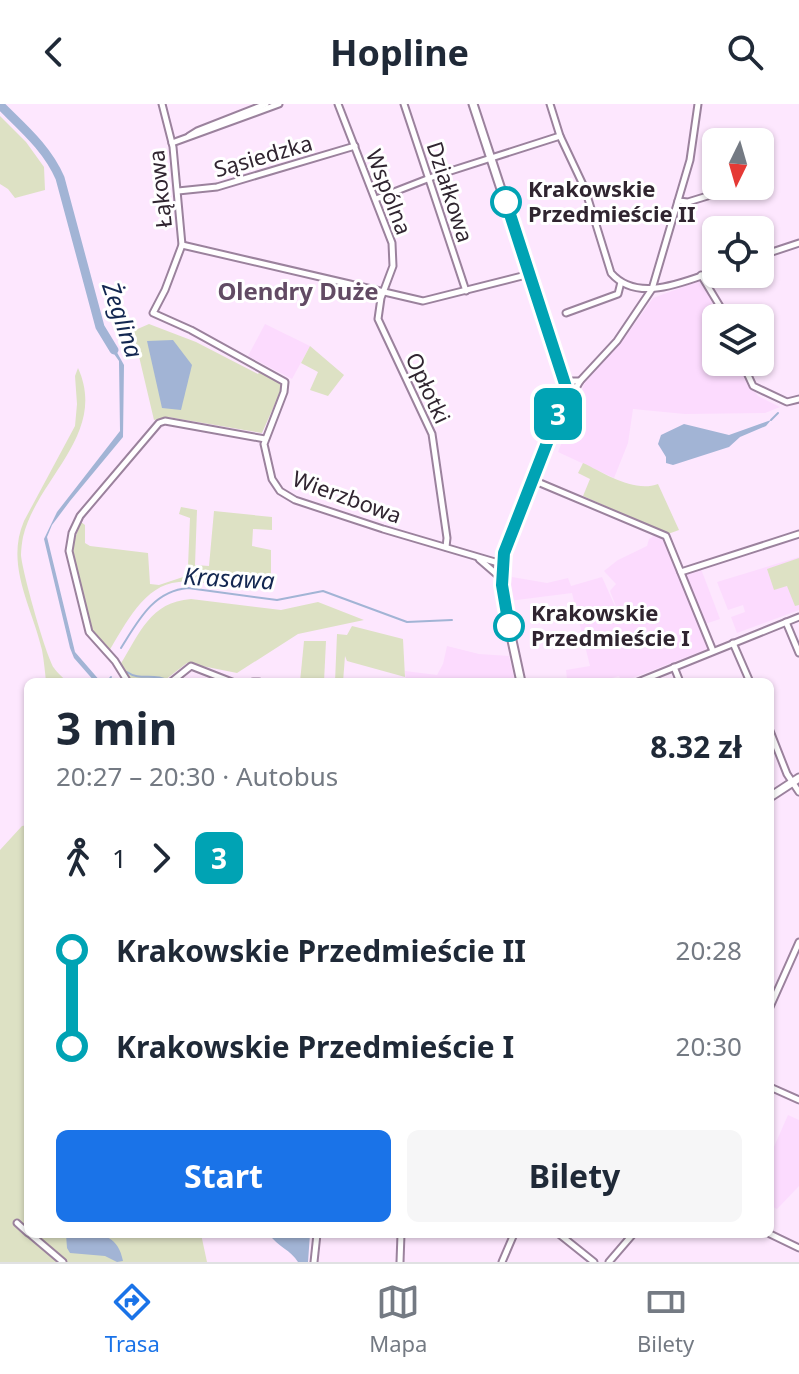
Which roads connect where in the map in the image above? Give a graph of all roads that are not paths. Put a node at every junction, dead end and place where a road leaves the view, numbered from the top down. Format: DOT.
graph roads {
  1 [pos="162,104"];
  2 [pos="266,104"];
  3 [pos="276,104"];
  4 [pos="338,104"];
  5 [pos="404,104"];
  6 [pos="473,104"];
  7 [pos="550,104"];
  8 [pos="698,104"];
  9 [pos="560,136"];
  10 [pos="189,137"];
  11 [pos="172,143"];
  12 [pos="355,146"];
  13 [pos="491,158"];
  14 [pos="429,178"];
  15 [pos="178,191"];
  16 [pos="702,198"];
  17 [pos="376,199"];
  18 [pos="678,201"];
  19 [pos="799,243"];
  20 [pos="182,245"];
  21 [pos="774,251"];
  22 [pos="530,274"];
  23 [pos="701,275"];
  24 [pos="621,282"];
  25 [pos="652,289"];
  26 [pos="466,291"];
  27 [pos="384,293"];
  28 [pos="719,304"];
  29 [pos="566,313"];
  30 [pos="748,376"];
  31 [pos="565,381"];
  32 [pos="580,381"];
  33 [pos="569,395"];
  34 [pos="799,399"];
  35 [pos="265,439"];
  36 [pos="540,483"];
  37 [pos="799,534"];
  38 [pos="446,547"];
  39 [pos="475,556"];
  40 [pos="503,559"];
  41 [pos="681,572"];
  42 [pos="501,578"];
  43 [pos="799,617"];
  44 [pos="786,622"];
  45 [pos="733,643"];
  46 [pos="713,651"];
  47 [pos="799,653"];
  48 [pos="674,667"];
  49 [pos="129,678"];
  50 [pos="176,678"];
  51 [pos="222,678"];
  52 [pos="520,678"];
  53 [pos="648,678"];
  54 [pos="678,678"];
  55 [pos="748,678"];
  56 [pos="774,739"];
  57 [pos="796,780"];
  58 [pos="799,792"];
  59 [pos="774,794"];
  60 [pos="799,942"];
  61 [pos="774,998"];
  62 [pos="774,1089"];
  63 [pos="799,1100"];
  64 [pos="17,1223"];
  65 [pos="24,1229"];
  66 [pos="774,1236"];
  67 [pos="35,1238"];
  68 [pos="317,1238"];
  69 [pos="401,1238"];
  70 [pos="512,1238"];
  71 [pos="564,1238"];
  72 [pos="630,1238"];
  73 [pos="577,1248"];
  74 [pos="799,1248"];
  75 [pos="63,1262"];
  76 [pos="314,1262"];
  77 [pos="400,1262"];
  78 [pos="502,1262"];
  79 [pos="583,1262"];
  80 [pos="594,1262"];
  81 [pos="609,1262"];
  1 -- 11 [label="street, Łąkowa"];
  2 -- 10 [label="street"];
  3 -- 10 [label="street"];
  4 -- 12 [label="street, Wspólna"];
  5 -- 14 [label="street, Działkowa"];
  6 -- 13 [label="street"];
  7 -- 9 [label="street"];
  8 -- 18 [label="street"];
  9 -- 13 [label="street"];
  9 -- 24 [label="street"];
  10 -- 11 [label="street"];
  11 -- 15 [label="street, Łąkowa"];
  12 -- 15 [label="street, Sąsiedzka"];
  12 -- 17 [label="street, Wspólna"];
  13 -- 14 [label="street"];
  13 -- 22 [label="street"];
  14 -- 17 [label="street"];
  14 -- 26 [label="street, Działkowa"];
  15 -- 20 [label="street, Łąkowa"];
  16 -- 18 [label="street"];
  17 -- 27 [label="street, Wspólna"];
  18 -- 25 [label="street"];
  19 -- 21 [label="street"];
  20 -- 27 [label="street"];
  20 -- 35 [label="street, Łąkowa"];
  22 -- 26 [label="street"];
  22 -- 31 [label="street"];
  23 -- 25 [label="street"];
  23 -- 28 [label="street"];
  24 -- 25 [label="street"];
  24 -- 29 [label="street"];
  25 -- 32 [label="street"];
  26 -- 27 [label="street"];
  27 -- 38 [label="street, Opłotki"];
  30 -- 34 [label="street"];
  31 -- 32 [label="street"];
  31 -- 33 [label="street"];
  32 -- 33 [label="street"];
  33 -- 40 [label="street"];
  35 -- 38 [label="street, Wierzbowa"];
  35 -- 49 [label="street"];
  36 -- 41 [label="street"];
  37 -- 41 [label="street"];
  38 -- 39 [label="street, Wierzbowa"];
  39 -- 40 [label="street, Wierzbowa"];
  39 -- 42 [label="street, Wierzbowa"];
  40 -- 42 [label="street"];
  41 -- 46 [label="street"];
  42 -- 52 [label="street"];
  43 -- 44 [label="street"];
  44 -- 45 [label="street"];
  44 -- 47 [label="street"];
  45 -- 46 [label="street"];
  45 -- 55 [label="street"];
  46 -- 48 [label="street"];
  48 -- 53 [label="street"];
  48 -- 54 [label="street"];
  50 -- 51 [label="street"];
  56 -- 57 [label="street"];
  57 -- 58 [label="street"];
  57 -- 59 [label="street"];
  60 -- 61 [label="street"];
  62 -- 63 [label="street"];
  64 -- 65 [label="street"];
  66 -- 74 [label="street"];
  67 -- 75 [label="street"];
  68 -- 76 [label="street"];
  69 -- 77 [label="street"];
  70 -- 78 [label="street"];
  71 -- 73 [label="street"];
  72 -- 81 [label="street"];
  73 -- 79 [label="street"];
  73 -- 80 [label="street"];
}
